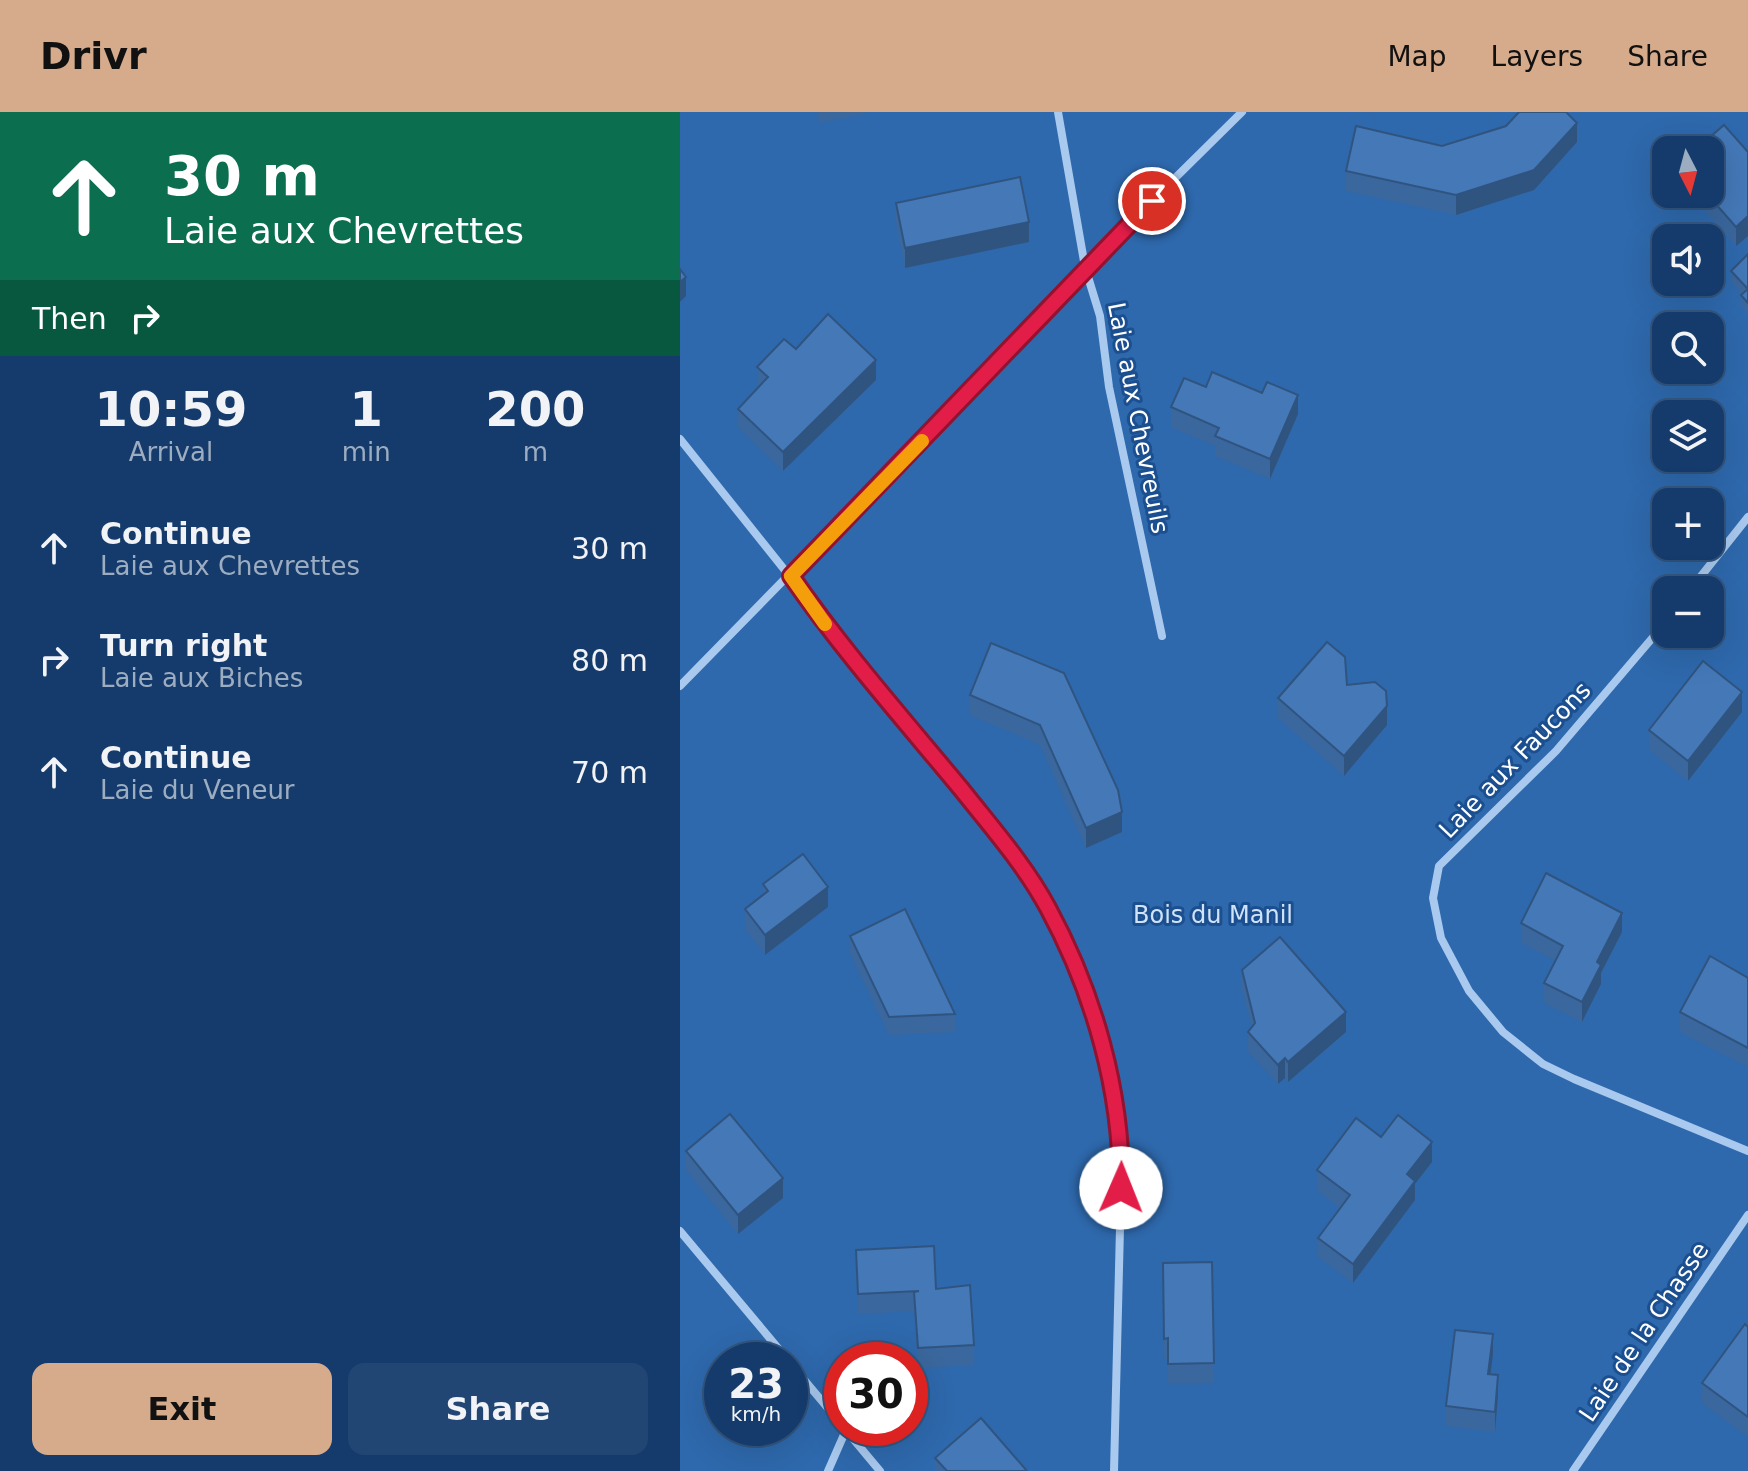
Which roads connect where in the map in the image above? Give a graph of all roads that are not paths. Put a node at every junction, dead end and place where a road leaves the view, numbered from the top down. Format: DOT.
graph roads {
  1 [pos="1058,112"];
  2 [pos="1242,112"];
  3 [pos="1085,267"];
  4 [pos="680,439"];
  5 [pos="1748,517"];
  6 [pos="791,576"];
  7 [pos="1701,576"];
  8 [pos="1162,636"];
  9 [pos="1652,638"];
  10 [pos="680,686"];
  11 [pos="1748,1151"];
  12 [pos="1748,1215"];
  13 [pos="680,1231"];
  14 [pos="772,1342"];
  15 [pos="808,1385"];
  16 [pos="824,1404"];
  17 [pos="837,1446"];
  18 [pos="859,1446"];
  19 [pos="828,1471"];
  20 [pos="880,1471"];
  21 [pos="1114,1471"];
  22 [pos="1573,1471"];
  1 -- 3 [label="street, Laie aux Chevreuils"];
  2 -- 3 [label="street"];
  3 -- 6 [label="street"];
  3 -- 8 [label="street, Laie aux Chevreuils"];
  4 -- 6 [label="street"];
  5 -- 7 [label="street"];
  6 -- 10 [label="street"];
  6 -- 21 [label="street"];
  9 -- 11 [label="street, Laie aux Faucons"];
  12 -- 22 [label="street, Laie de la Chasse"];
  13 -- 14 [label="street"];
  15 -- 16 [label="street"];
  17 -- 19 [label="street"];
  18 -- 20 [label="street"];
}
